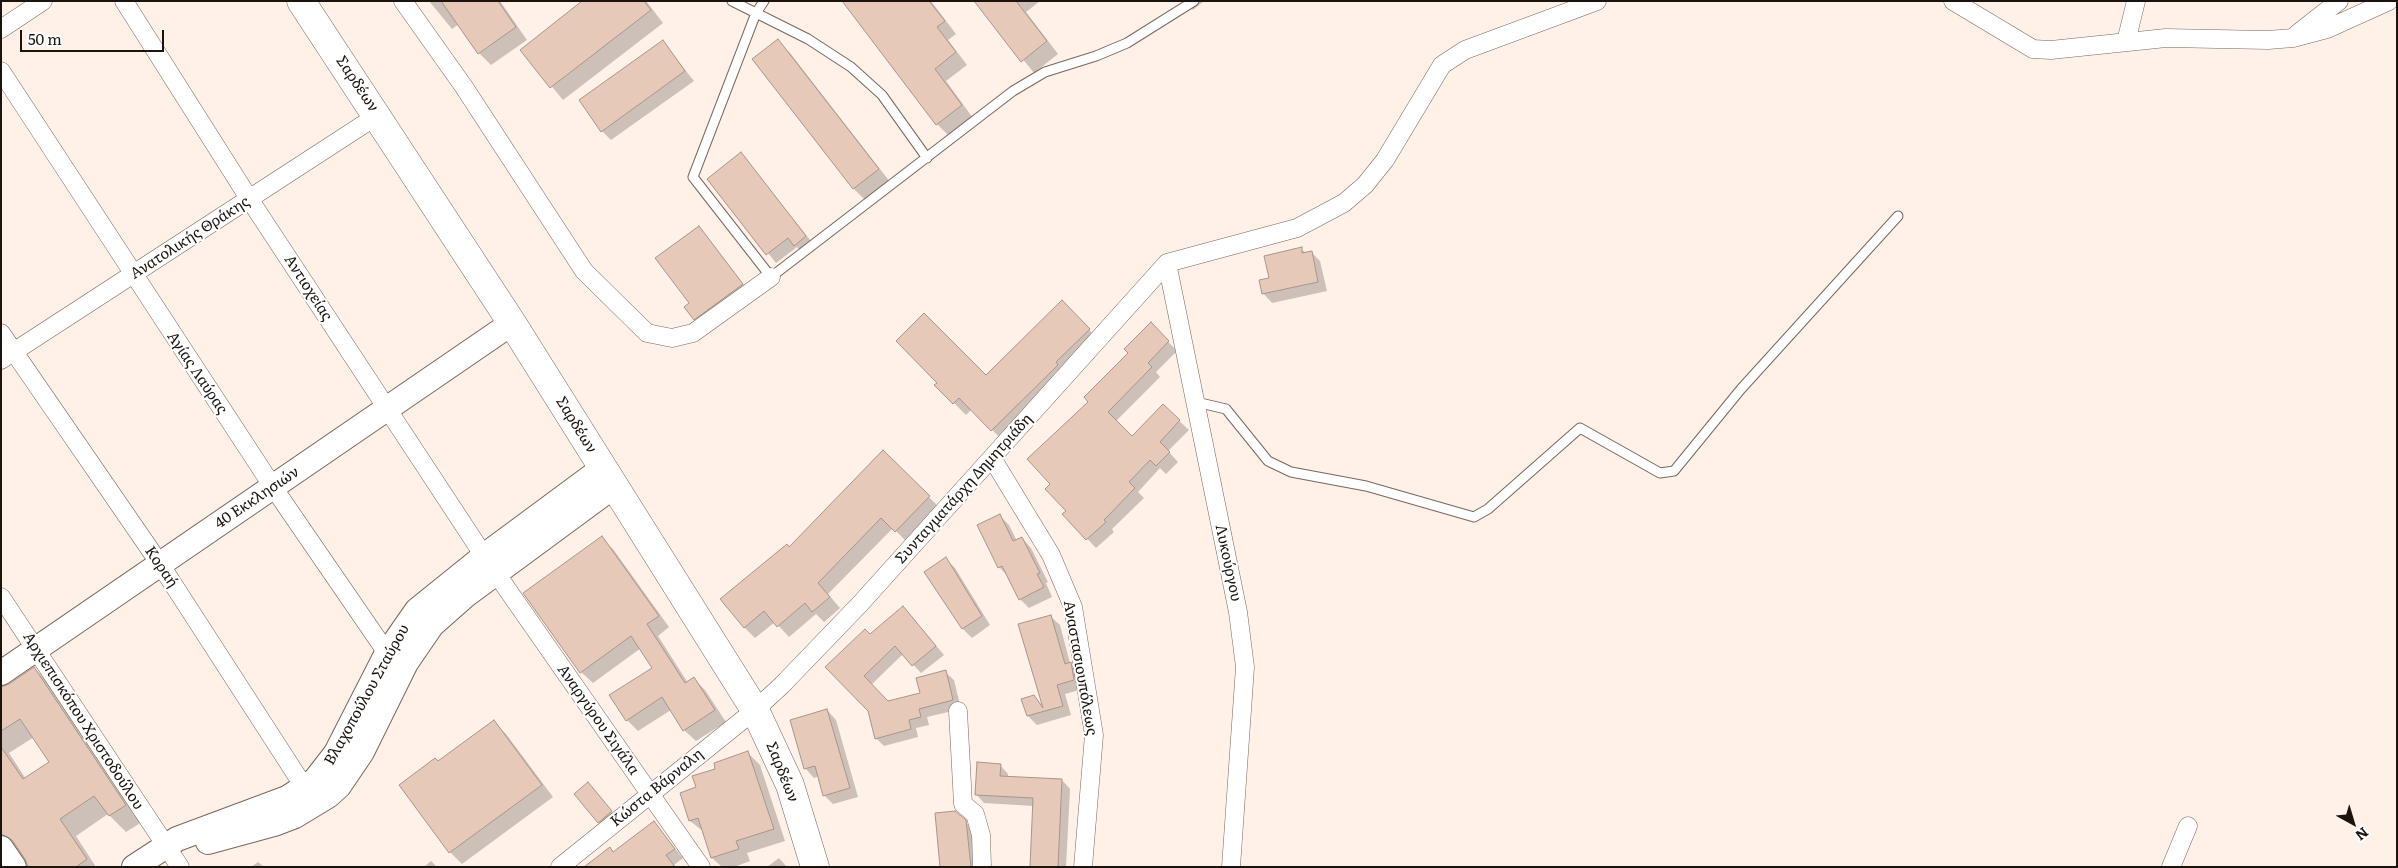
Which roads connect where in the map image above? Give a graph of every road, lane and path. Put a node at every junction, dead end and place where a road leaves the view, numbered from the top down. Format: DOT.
graph roads {
  1 [pos="43,1"];
  2 [pos="124,1"];
  3 [pos="301,1"];
  4 [pos="403,1"];
  5 [pos="732,1"];
  6 [pos="764,1"];
  7 [pos="1194,1"];
  8 [pos="1597,1"];
  9 [pos="1953,1"];
  10 [pos="2136,1"];
  11 [pos="2339,1"];
  12 [pos="2389,1"];
  13 [pos="756,13"];
  14 [pos="1,29"];
  15 [pos="2293,38"];
  16 [pos="2126,42"];
  17 [pos="1,71"];
  18 [pos="378,115"];
  19 [pos="927,158"];
  20 [pos="250,200"];
  21 [pos="1898,216"];
  22 [pos="1167,263"];
  23 [pos="132,275"];
  24 [pos="771,276"];
  25 [pos="512,323"];
  26 [pos="1,333"];
  27 [pos="8,356"];
  28 [pos="1196,402"];
  29 [pos="387,408"];
  30 [pos="992,458"];
  31 [pos="608,477"];
  32 [pos="273,487"];
  33 [pos="160,564"];
  34 [pos="490,564"];
  35 [pos="1,597"];
  36 [pos="36,649"];
  37 [pos="397,658"];
  38 [pos="1,673"];
  39 [pos="755,710"];
  40 [pos="958,711"];
  41 [pos="649,793"];
  42 [pos="310,796"];
  43 [pos="2188,826"];
  44 [pos="1,848"];
  45 [pos="169,859"];
  46 [pos="14,867"];
  47 [pos="134,867"];
  48 [pos="560,867"];
  49 [pos="700,867"];
  50 [pos="814,867"];
  51 [pos="982,867"];
  52 [pos="1083,867"];
  53 [pos="1231,867"];
  54 [pos="2170,867"];
  1 -- 14 [label="street"];
  2 -- 20 [label="street, Αντιοχείας"];
  3 -- 18 [label="main road, Σαρδέων"];
  4 -- 24 [label="street"];
  5 -- 13 [label="lane"];
  6 -- 13 [label="lane"];
  7 -- 19 [label="lane"];
  8 -- 22 [label="street"];
  9 -- 16 [label="street"];
  10 -- 16 [label="street"];
  11 -- 15 [label="street"];
  12 -- 15 [label="street"];
  13 -- 19 [label="lane"];
  13 -- 24 [label="lane"];
  15 -- 16 [label="street"];
  17 -- 23 [label="street, Αγίας Λαύρας"];
  18 -- 20 [label="street, Ανατολικής Θράκης"];
  18 -- 25 [label="main road, Σαρδέων"];
  19 -- 24 [label="lane"];
  20 -- 23 [label="street, Ανατολικής Θράκης"];
  20 -- 29 [label="street, Αντιοχείας"];
  21 -- 28 [label="lane"];
  22 -- 28 [label="street, Λυκούργου"];
  22 -- 30 [label="street, Συνταγματάρχη Δημητριάδη"];
  23 -- 27 [label="street, Ανατολικής Θράκης"];
  23 -- 32 [label="street, Αγίας Λαύρας"];
  25 -- 29 [label="street, 40 Εκκλησιών"];
  25 -- 31 [label="main road, Σαρδέων"];
  26 -- 27 [label="street, Κοραή"];
  27 -- 33 [label="street, Κοραή"];
  28 -- 53 [label="street, Λυκούργου"];
  29 -- 32 [label="street, 40 Εκκλησιών"];
  29 -- 34 [label="street, Αντιοχείας"];
  30 -- 39 [label="street, Συνταγματάρχη Δημητριάδη"];
  30 -- 52 [label="street, Αναστασιουπόλεως"];
  31 -- 34 [label="street, Βλαχοπούλου Σταύρου"];
  31 -- 39 [label="main road, Σαρδέων"];
  32 -- 33 [label="street, 40 Εκκλησιών"];
  32 -- 37 [label="street, Αγίας Λαύρας"];
  33 -- 36 [label="street, 40 Εκκλησιών"];
  33 -- 42 [label="street, Κοραή"];
  34 -- 37 [label="street, Βλαχοπούλου Σταύρου"];
  34 -- 41 [label="street, Αναργύρου Σιγάλα"];
  35 -- 36 [label="street, Αρχιεπισκόπου Χριστοδούλου"];
  36 -- 38 [label="street, 40 Εκκλησιών"];
  36 -- 45 [label="street, Αρχιεπισκόπου Χριστοδούλου"];
  37 -- 42 [label="street, Βλαχοπούλου Σταύρου"];
  39 -- 41 [label="street, Κώστα Βάρναλη"];
  39 -- 50 [label="main road, Σαρδέων"];
  40 -- 51 [label="street"];
  41 -- 48 [label="street, Κώστα Βάρναλη"];
  41 -- 49 [label="street, Αναργύρου Σιγάλα"];
  42 -- 45 [label="street, Βλαχοπούλου Σταύρου"];
  43 -- 54 [label="street"];
  44 -- 46 [label="street"];
  45 -- 47 [label="street, Βλαχοπούλου Σταύρου"];
}
